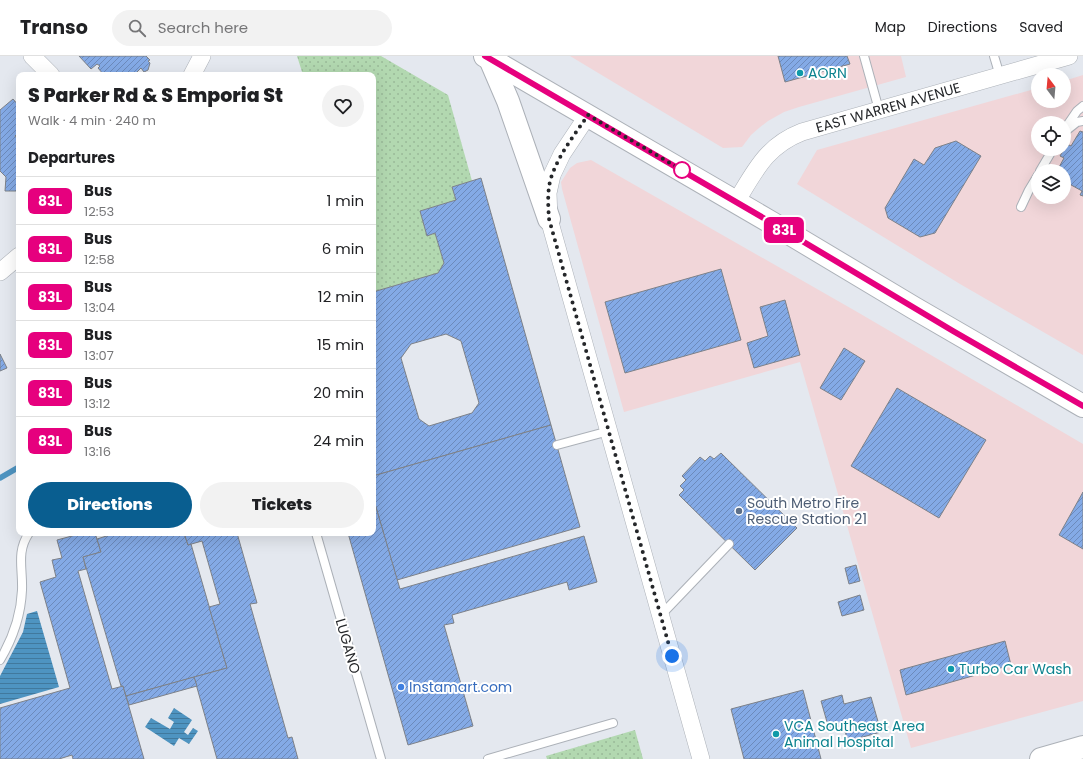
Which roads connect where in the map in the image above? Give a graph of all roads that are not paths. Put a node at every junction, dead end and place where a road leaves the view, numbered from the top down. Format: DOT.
graph roads {
  1 [pos="32,56"];
  2 [pos="202,56"];
  3 [pos="864,56"];
  4 [pos="994,56"];
  5 [pos="1069,56"];
  6 [pos="487,57"];
  7 [pos="48,72"];
  8 [pos="194,72"];
  9 [pos="1000,76"];
  10 [pos="1083,106"];
  11 [pos="879,110"];
  12 [pos="588,115"];
  13 [pos="1071,121"];
  14 [pos="1083,121"];
  15 [pos="1071,127"];
  16 [pos="1031,187"];
  17 [pos="736,202"];
  18 [pos="1021,207"];
  19 [pos="549,219"];
  20 [pos="16,259"];
  21 [pos="0,272"];
  22 [pos="1083,406"];
  23 [pos="609,431"];
  24 [pos="557,446"];
  25 [pos="27,536"];
  26 [pos="317,536"];
  27 [pos="729,544"];
  28 [pos="661,615"];
  29 [pos="0,660"];
  30 [pos="613,723"];
  31 [pos="1083,747"];
  32 [pos="381,759"];
  33 [pos="488,759"];
  34 [pos="701,759"];
  35 [pos="1041,759"];
  1 -- 7 [label="street"];
  2 -- 8 [label="street"];
  3 -- 11 [label="lane"];
  4 -- 9 [label="lane"];
  5 -- 9 [label="street, EAST WARREN AVENUE"];
  6 -- 12 [label="main road"];
  6 -- 19 [label="main road"];
  9 -- 11 [label="street, EAST WARREN AVENUE"];
  10 -- 13 [label="lane"];
  11 -- 17 [label="street, EAST WARREN AVENUE"];
  12 -- 17 [label="main road"];
  12 -- 19 [label="street"];
  14 -- 15 [label="lane"];
  16 -- 18 [label="lane"];
  17 -- 22 [label="main road"];
  19 -- 23 [label="street"];
  20 -- 21 [label="street"];
  23 -- 24 [label="lane"];
  23 -- 28 [label="street"];
  25 -- 29 [label="lane"];
  26 -- 32 [label="lane, LUGANO"];
  27 -- 28 [label="lane"];
  28 -- 34 [label="street"];
  30 -- 33 [label="lane"];
  31 -- 35 [label="main road"];
}
